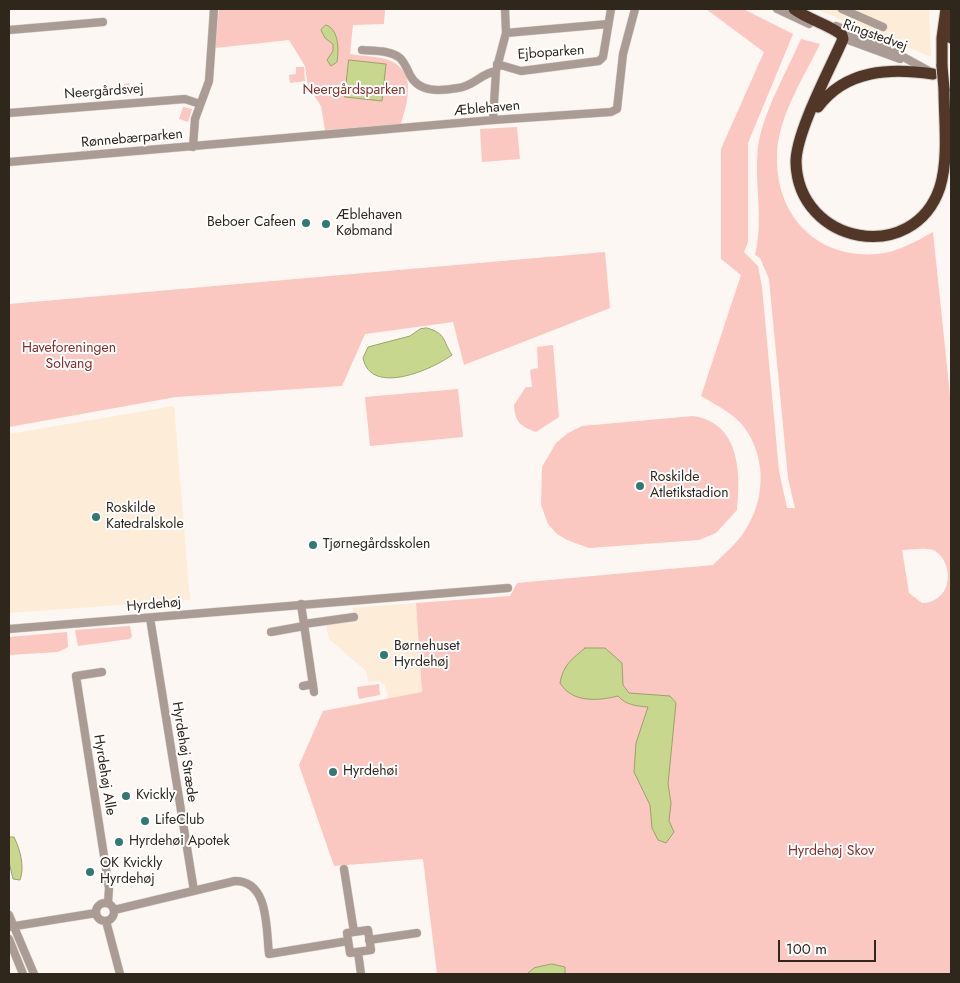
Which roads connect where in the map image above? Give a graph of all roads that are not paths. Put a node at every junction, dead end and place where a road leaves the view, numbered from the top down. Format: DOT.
graph roads {
  1 [pos="214,9"];
  2 [pos="505,9"];
  3 [pos="611,9"];
  4 [pos="635,9"];
  5 [pos="777,9"];
  6 [pos="795,9"];
  7 [pos="842,9"];
  8 [pos="948,9"];
  9 [pos="103,22"];
  10 [pos="608,24"];
  11 [pos="883,27"];
  12 [pos="9,30"];
  13 [pos="506,33"];
  14 [pos="951,38"];
  15 [pos="843,39"];
  16 [pos="362,50"];
  17 [pos="911,62"];
  18 [pos="496,68"];
  19 [pos="938,70"];
  20 [pos="200,104"];
  21 [pos="9,113"];
  22 [pos="493,120"];
  23 [pos="808,120"];
  24 [pos="257,141"];
  25 [pos="194,147"];
  26 [pos="9,162"];
  27 [pos="508,588"];
  28 [pos="301,604"];
  29 [pos="150,618"];
  30 [pos="354,618"];
  31 [pos="304,625"];
  32 [pos="9,629"];
  33 [pos="271,632"];
  34 [pos="102,672"];
  35 [pos="303,686"];
  36 [pos="344,869"];
  37 [pos="194,891"];
  38 [pos="111,906"];
  39 [pos="96,913"];
  40 [pos="9,915"];
  41 [pos="106,920"];
  42 [pos="11,926"];
  43 [pos="354,932"];
  44 [pos="417,933"];
  45 [pos="9,939"];
  46 [pos="369,940"];
  47 [pos="348,941"];
  48 [pos="358,952"];
  49 [pos="23,974"];
  50 [pos="34,974"];
  51 [pos="120,974"];
  52 [pos="361,974"];
  1 -- 20 [label="street"];
  2 -- 13 [label="street, Ejboparken"];
  3 -- 10 [label="street, Ejboparken"];
  4 -- 22 [label="street, Æblehaven"];
  5 -- 15 [label="street, Ringstedvej"];
  6 -- 15 [label="highway"];
  6 -- 17 [label="street, Ringstedvej"];
  7 -- 11 [label="street"];
  8 -- 14 [label="highway"];
  8 -- 19 [label="highway"];
  9 -- 12 [label="street"];
  10 -- 13 [label="street, Ejboparken"];
  10 -- 18 [label="street, Ejboparken"];
  13 -- 18 [label="street, Ejboparken"];
  15 -- 17 [label="street, Ringstedvej"];
  15 -- 23 [label="highway"];
  16 -- 18 [label="street"];
  17 -- 19 [label="street, Ringstedvej"];
  18 -- 22 [label="street, Ejboparken"];
  19 -- 23 [label="highway"];
  19 -- 23 [label="highway, bridge"];
  20 -- 21 [label="street, Neergårdsvej"];
  20 -- 25 [label="street"];
  22 -- 24 [label="street, Æblehaven"];
  24 -- 25 [label="street, Rønnebærparken"];
  25 -- 26 [label="street, Rønnebærparken"];
  27 -- 28 [label="street, Hyrdehøj"];
  28 -- 29 [label="street, Hyrdehøj"];
  28 -- 31 [label="street"];
  29 -- 32 [label="street, Hyrdehøj"];
  29 -- 37 [label="street, Hyrdehøj Stræde"];
  30 -- 31 [label="street"];
  31 -- 33 [label="street"];
  31 -- 35 [label="street"];
  34 -- 38 [label="street, Hyrdehøj Alle"];
  36 -- 43 [label="street"];
  37 -- 38 [label="street"];
  37 -- 47 [label="street"];
  38 -- 39 [label="street"];
  38 -- 41 [label="street"];
  39 -- 41 [label="street"];
  39 -- 42 [label="street"];
  40 -- 42 [label="street"];
  41 -- 51 [label="street"];
  42 -- 50 [label="street"];
  43 -- 46 [label="street"];
  43 -- 47 [label="street"];
  44 -- 46 [label="street"];
  45 -- 49 [label="street"];
  46 -- 48 [label="street"];
  47 -- 48 [label="street"];
  48 -- 52 [label="street"];
}
